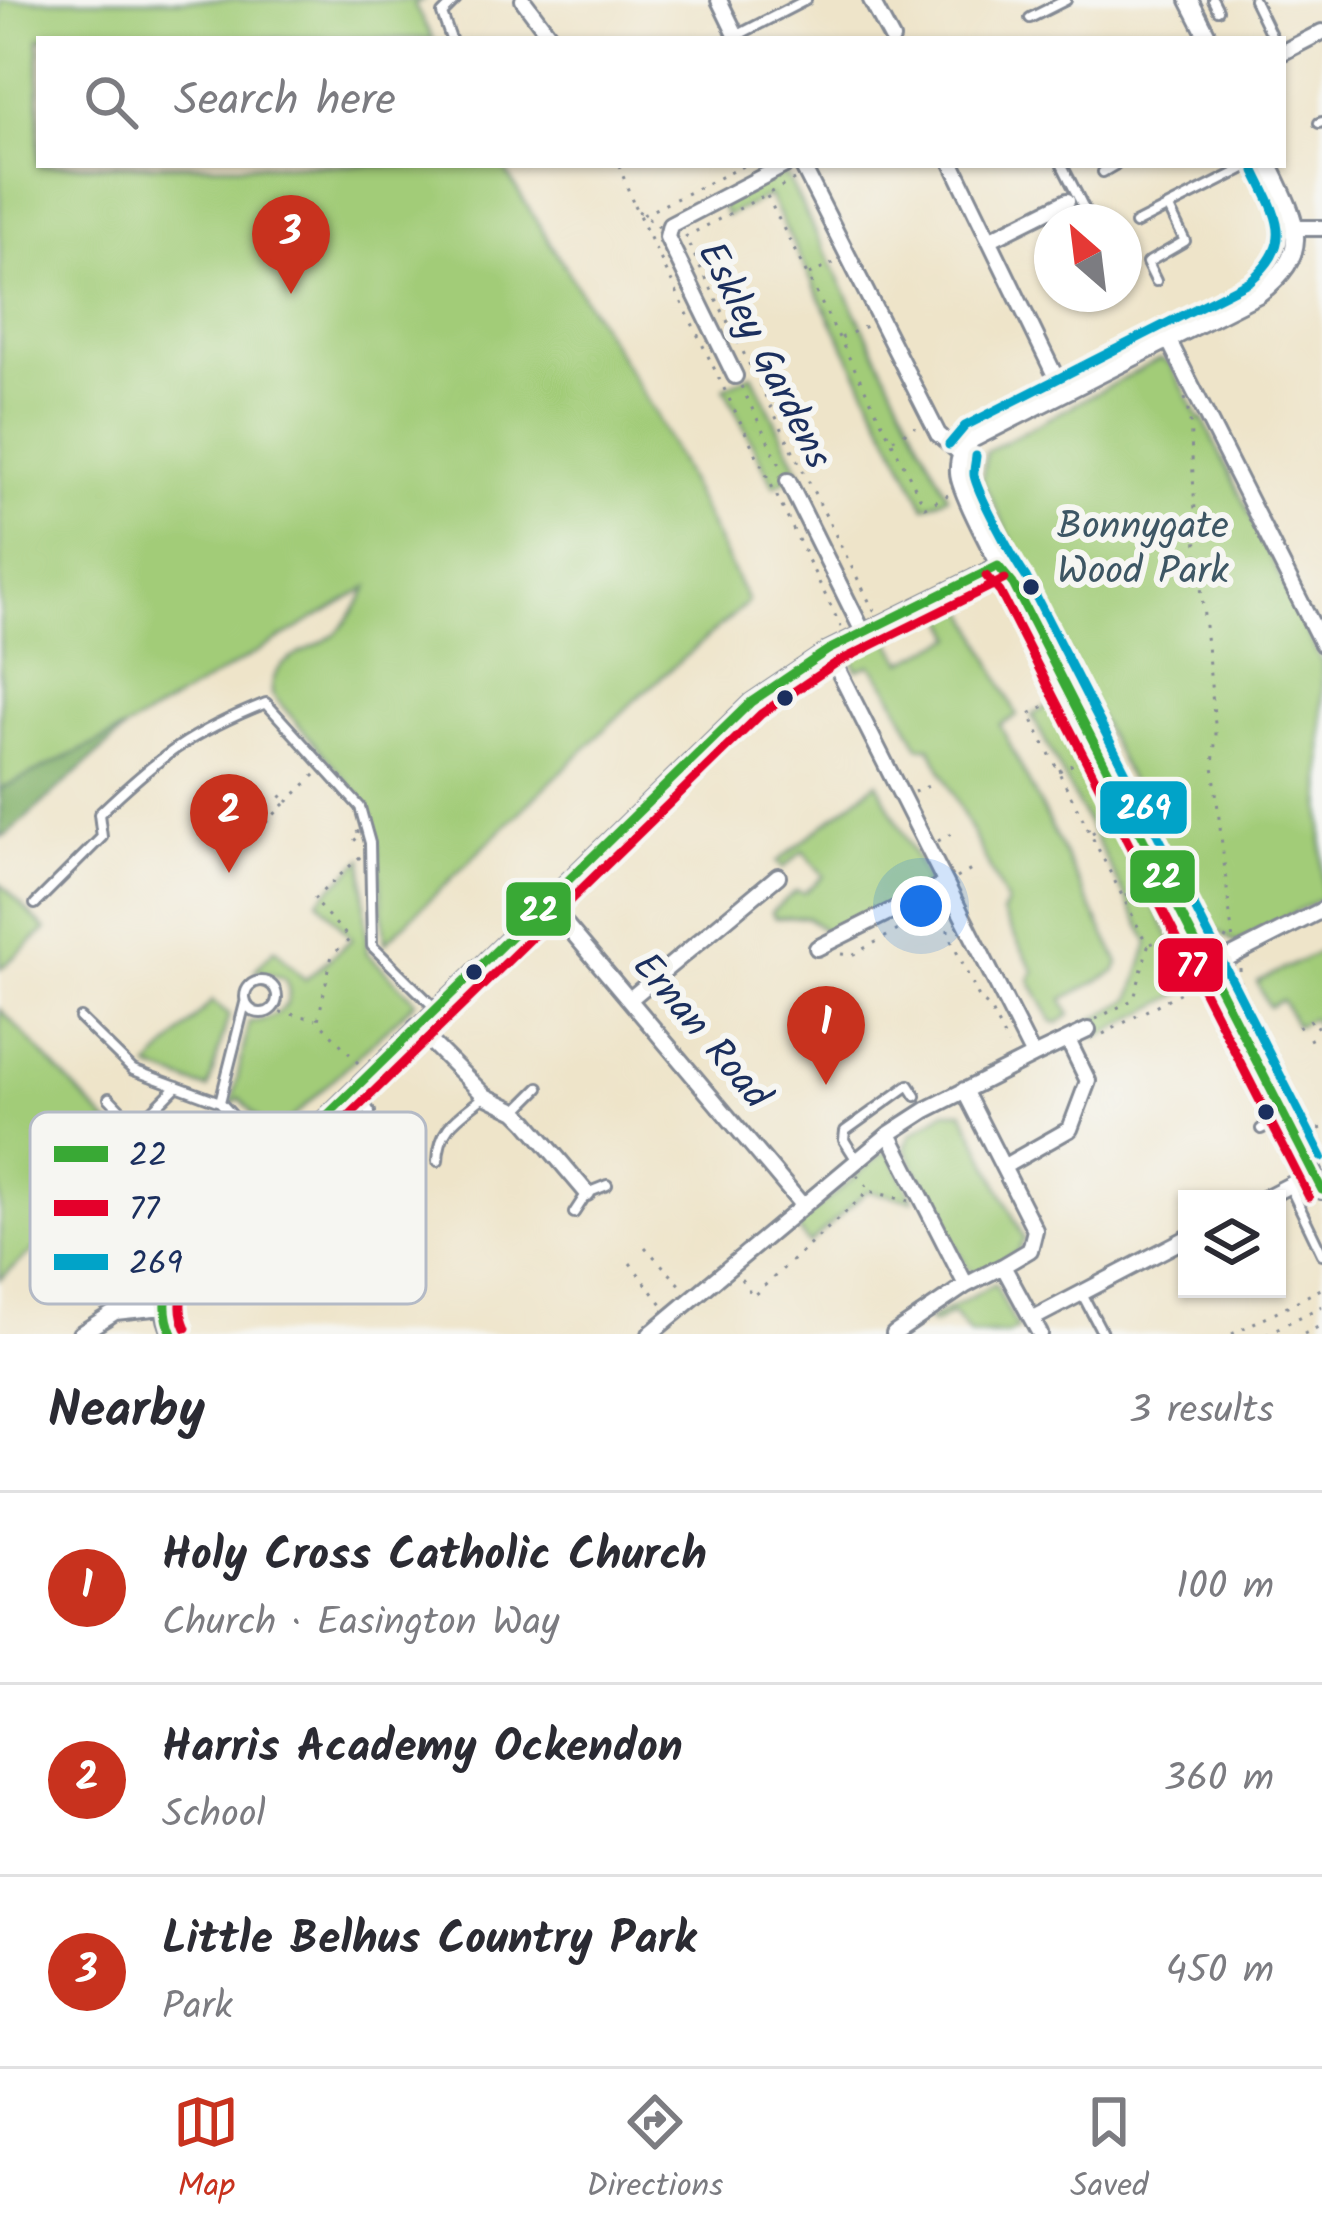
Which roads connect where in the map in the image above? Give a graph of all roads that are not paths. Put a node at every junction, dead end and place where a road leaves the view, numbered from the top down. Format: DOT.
graph roads {
  1 [pos="456,0"];
  2 [pos="523,0"];
  3 [pos="718,0"];
  4 [pos="806,0"];
  5 [pos="871,0"];
  6 [pos="1066,0"];
  7 [pos="1190,0"];
  8 [pos="1213,0"];
  9 [pos="1254,0"];
  10 [pos="1218,10"];
  11 [pos="1030,18"];
  12 [pos="1322,32"];
  13 [pos="451,36"];
  14 [pos="550,36"];
  15 [pos="736,36"];
  16 [pos="739,36"];
  17 [pos="887,36"];
  18 [pos="1203,36"];
  19 [pos="1272,36"];
  20 [pos="1286,50"];
  21 [pos="779,168"];
  22 [pos="954,168"];
  23 [pos="1063,168"];
  24 [pos="1110,168"];
  25 [pos="1245,168"];
  26 [pos="1270,168"];
  27 [pos="798,172"];
  28 [pos="1103,172"];
  29 [pos="1072,199"];
  30 [pos="1076,204"];
  31 [pos="1168,208"];
  32 [pos="1142,221"];
  33 [pos="1296,228"];
  34 [pos="1322,228"];
  35 [pos="989,240"];
  36 [pos="1156,280"];
  37 [pos="1168,339"];
  38 [pos="735,376"];
  39 [pos="1062,390"];
  40 [pos="961,454"];
  41 [pos="788,481"];
  42 [pos="998,566"];
  43 [pos="862,632"];
  44 [pos="1322,644"];
  45 [pos="828,650"];
  46 [pos="778,875"];
  47 [pos="945,884"];
  48 [pos="547,902"];
  49 [pos="35,904"];
  50 [pos="1322,910"];
  51 [pos="817,948"];
  52 [pos="1211,974"];
  53 [pos="630,999"];
  54 [pos="245,1003"];
  55 [pos="436,1009"];
  56 [pos="80,1018"];
  57 [pos="416,1027"];
  58 [pos="1091,1030"];
  59 [pos="1068,1040"];
  60 [pos="1033,1056"];
  61 [pos="177,1086"];
  62 [pos="354,1088"];
  63 [pos="539,1088"];
  64 [pos="964,1090"];
  65 [pos="484,1096"];
  66 [pos="916,1096"];
  67 [pos="109,1098"];
  68 [pos="220,1102"];
  69 [pos="122,1112"];
  70 [pos="151,1112"];
  71 [pos="229,1112"];
  72 [pos="329,1112"];
  73 [pos="370,1112"];
  74 [pos="515,1112"];
  75 [pos="1284,1118"];
  76 [pos="1261,1129"];
  77 [pos="889,1134"];
  78 [pos="438,1161"];
  79 [pos="856,1166"];
  80 [pos="1004,1167"];
  81 [pos="1318,1181"];
  82 [pos="607,1185"];
  83 [pos="1289,1185"];
  84 [pos="1280,1190"];
  85 [pos="587,1193"];
  86 [pos="802,1205"];
  87 [pos="574,1213"];
  88 [pos="1176,1239"];
  89 [pos="1322,1254"];
  90 [pos="1004,1266"];
  91 [pos="966,1285"];
  92 [pos="1082,1293"];
  93 [pos="163,1306"];
  94 [pos="1032,1319"];
  95 [pos="80,1334"];
  96 [pos="172,1334"];
  97 [pos="650,1334"];
  98 [pos="894,1334"];
  99 [pos="1040,1334"];
  100 [pos="1102,1334"];
  1 -- 13 [label="lane"];
  2 -- 14 [label="street"];
  3 -- 15 [label="street"];
  4 -- 16 [label="lane"];
  5 -- 17 [label="street"];
  6 -- 11 [label="lane"];
  7 -- 18 [label="street"];
  8 -- 10 [label="lane"];
  9 -- 19 [label="lane"];
  12 -- 20 [label="street"];
  21 -- 38 [label="street, Eskley Gardens"];
  22 -- 35 [label="street"];
  23 -- 29 [label="lane"];
  24 -- 28 [label="lane"];
  25 -- 31 [label="lane"];
  26 -- 33 [label="street"];
  27 -- 40 [label="street"];
  29 -- 30 [label="lane"];
  29 -- 35 [label="street"];
  31 -- 32 [label="lane"];
  31 -- 36 [label="lane"];
  33 -- 34 [label="street"];
  33 -- 37 [label="street"];
  35 -- 39 [label="street"];
  37 -- 39 [label="street"];
  37 -- 44 [label="street"];
  39 -- 40 [label="street"];
  40 -- 42 [label="street"];
  41 -- 43 [label="street, Eskley Gardens"];
  42 -- 43 [label="street"];
  42 -- 52 [label="street"];
  43 -- 45 [label="street"];
  45 -- 47 [label="street"];
  45 -- 48 [label="street"];
  46 -- 53 [label="street"];
  47 -- 51 [label="street"];
  47 -- 60 [label="street"];
  48 -- 53 [label="street, Ernan Road"];
  48 -- 55 [label="street"];
  49 -- 55 [label="lane"];
  50 -- 52 [label="street"];
  52 -- 75 [label="street"];
  53 -- 86 [label="street, Ernan Road"];
  54 -- 54 [label="lane"];
  54 -- 68 [label="lane"];
  55 -- 57 [label="street"];
  56 -- 61 [label="lane"];
  57 -- 62 [label="street"];
  57 -- 65 [label="street"];
  58 -- 59 [label="street"];
  59 -- 60 [label="street"];
  59 -- 80 [label="street"];
  60 -- 64 [label="street"];
  61 -- 68 [label="lane"];
  61 -- 70 [label="lane"];
  62 -- 72 [label="street"];
  62 -- 73 [label="lane"];
  63 -- 74 [label="lane"];
  64 -- 77 [label="street"];
  64 -- 80 [label="street"];
  65 -- 74 [label="street"];
  65 -- 78 [label="lane"];
  66 -- 79 [label="lane"];
  67 -- 69 [label="lane"];
  68 -- 71 [label="lane"];
  74 -- 85 [label="street"];
  75 -- 76 [label="lane"];
  75 -- 81 [label="street"];
  77 -- 79 [label="street"];
  77 -- 91 [label="street"];
  79 -- 86 [label="street"];
  80 -- 90 [label="street"];
  81 -- 83 [label="street"];
  82 -- 85 [label="lane"];
  83 -- 84 [label="street"];
  83 -- 89 [label="lane"];
  85 -- 87 [label="lane"];
  86 -- 97 [label="street"];
  88 -- 92 [label="street"];
  90 -- 91 [label="street"];
  90 -- 94 [label="street"];
  91 -- 98 [label="street"];
  92 -- 94 [label="street"];
  92 -- 100 [label="lane"];
  93 -- 95 [label="street"];
  93 -- 96 [label="street"];
  94 -- 99 [label="street"];
}
